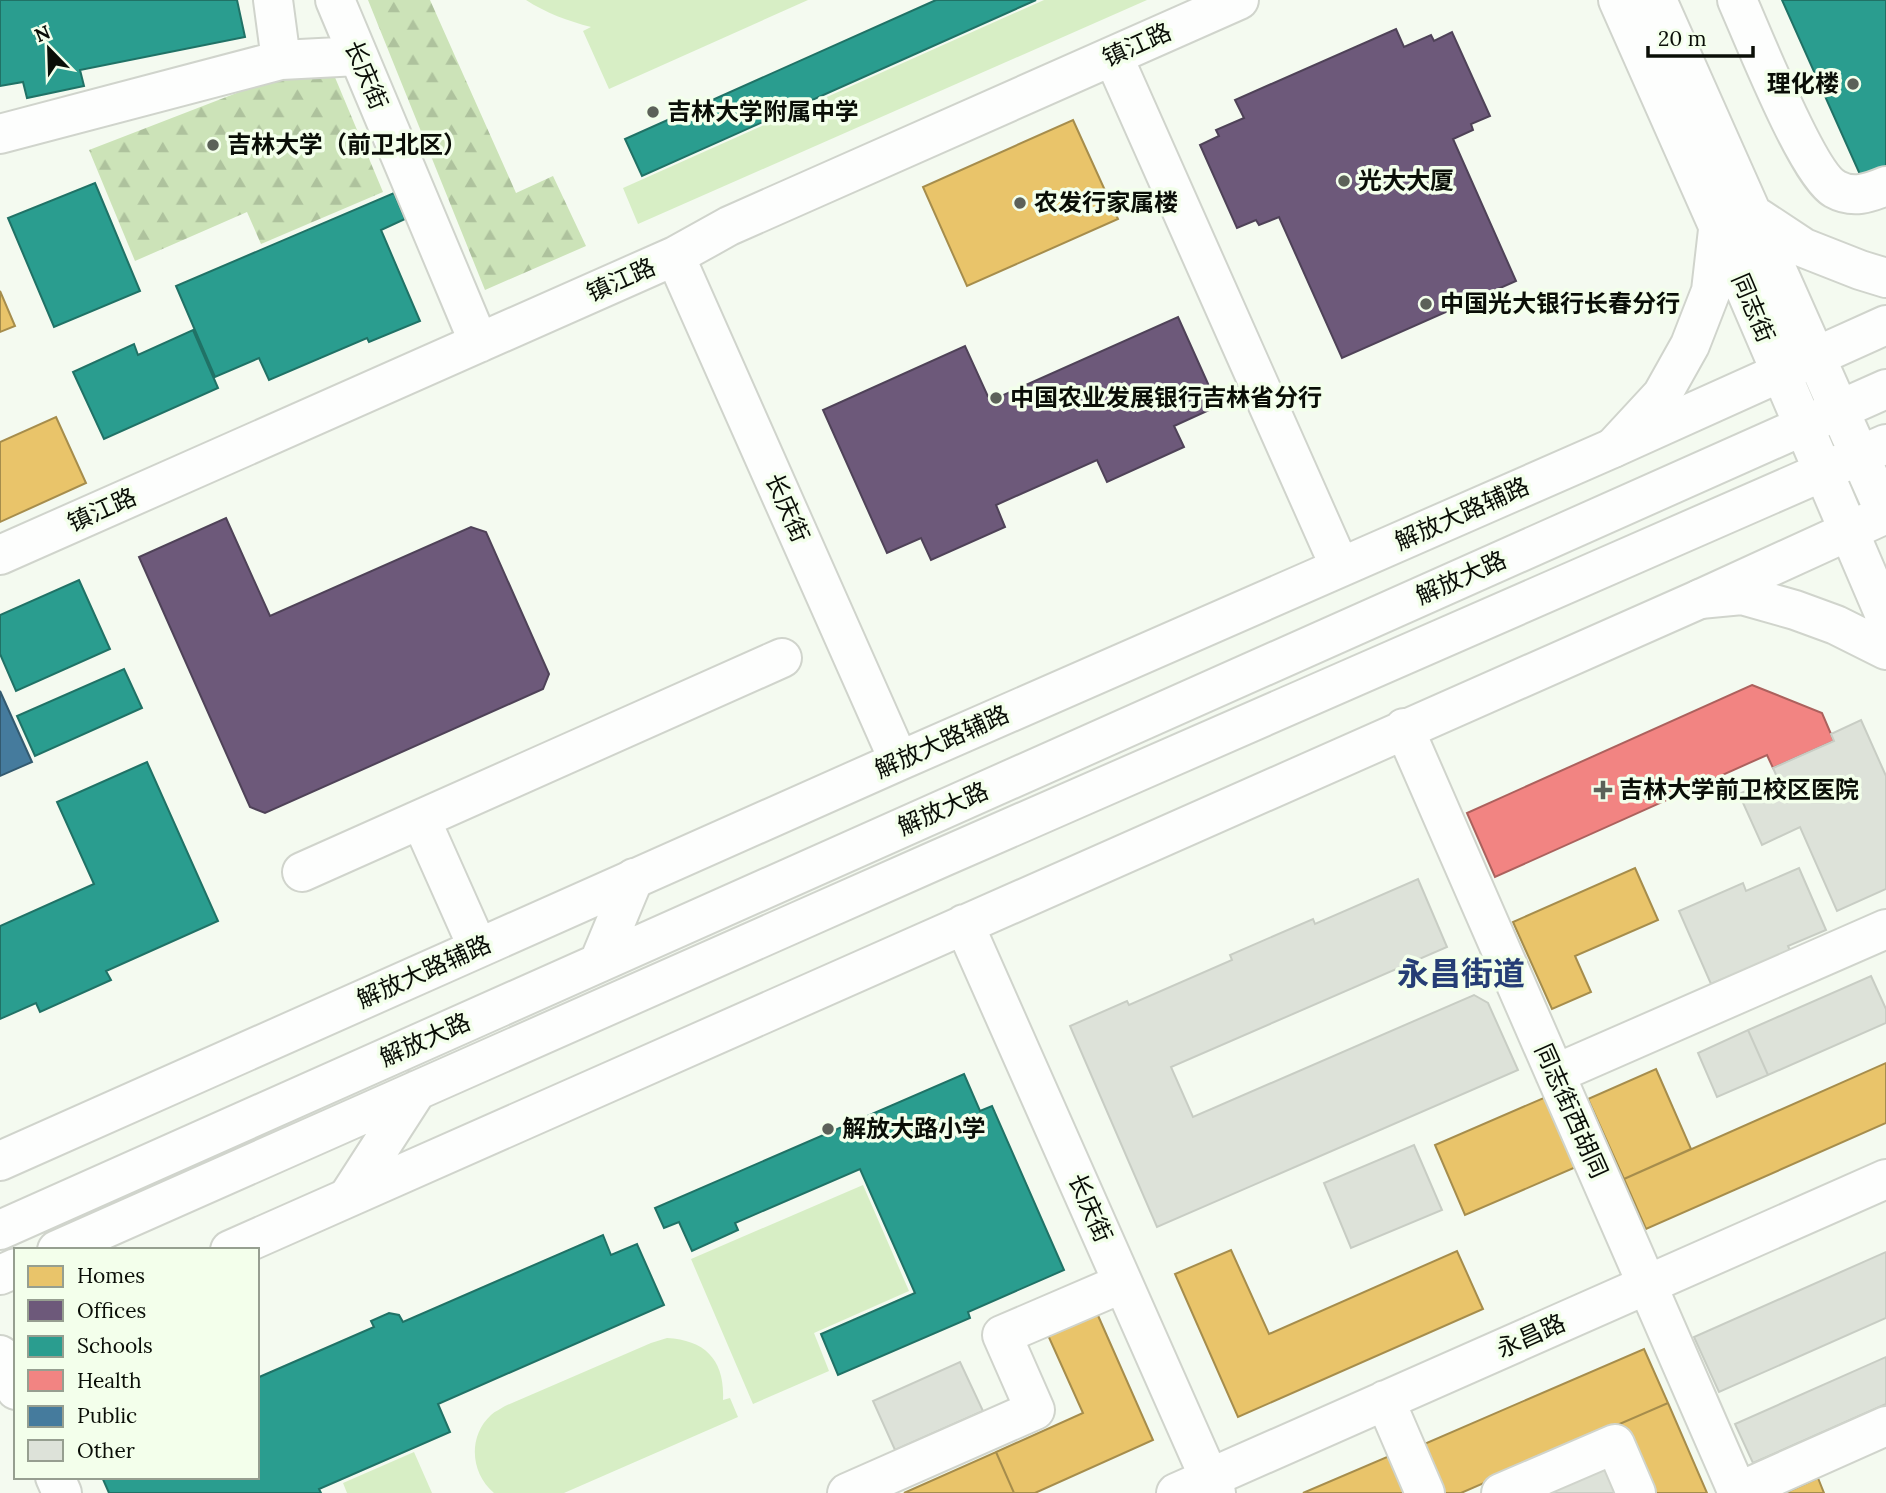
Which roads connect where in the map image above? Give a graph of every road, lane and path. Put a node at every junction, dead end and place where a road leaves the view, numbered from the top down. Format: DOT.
graph roads {
  1 [pos="273,0"];
  2 [pos="335,0"];
  3 [pos="1239,0"];
  4 [pos="1618,0"];
  5 [pos="1657,0"];
  6 [pos="1737,0"];
  7 [pos="358,56"];
  8 [pos="1113,56"];
  9 [pos="281,60"];
  10 [pos="0,134"];
  11 [pos="1886,186"];
  12 [pos="1754,215"];
  13 [pos="1718,228"];
  14 [pos="675,256"];
  15 [pos="1886,278"];
  16 [pos="1886,325"];
  17 [pos="479,343"];
  18 [pos="1816,357"];
  19 [pos="1781,372"];
  20 [pos="1886,389"];
  21 [pos="1839,409"];
  22 [pos="1803,425"];
  23 [pos="1613,447"];
  24 [pos="1873,450"];
  25 [pos="1823,471"];
  26 [pos="1886,514"];
  27 [pos="1849,531"];
  28 [pos="0,555"];
  29 [pos="1340,567"];
  30 [pos="1700,598"];
  31 [pos="1886,618"];
  32 [pos="1886,650"];
  33 [pos="782,659"];
  34 [pos="1404,728"];
  35 [pos="899,761"];
  36 [pos="421,820"];
  37 [pos="302,872"];
  38 [pos="634,878"];
  39 [pos="964,924"];
  40 [pos="1886,929"];
  41 [pos="478,948"];
  42 [pos="600,962"];
  43 [pos="1555,1074"];
  44 [pos="417,1090"];
  45 [pos="0,1161"];
  46 [pos="1886,1180"];
  47 [pos="348,1197"];
  48 [pos="0,1230"];
  49 [pos="62,1248"];
  50 [pos="234,1248"];
  51 [pos="1123,1283"];
  52 [pos="1647,1285"];
  53 [pos="0,1353"];
  54 [pos="14,1386"];
  55 [pos="1385,1400"];
  56 [pos="1886,1426"];
  57 [pos="1213,1485"];
  58 [pos="1738,1492"];
  59 [pos="847,1493"];
  60 [pos="1176,1493"];
  61 [pos="1425,1493"];
  62 [pos="1502,1493"];
  63 [pos="1636,1493"];
  1 -- 9 [label="street"];
  2 -- 7 [label="street, 长庆街"];
  3 -- 8 [label="street, 镇江路"];
  4 -- 13 [label="street, 同志街"];
  5 -- 12 [label="street, 同志街"];
  6 -- 11 [label="street"];
  7 -- 9 [label="street"];
  7 -- 17 [label="street, 长庆街"];
  8 -- 14 [label="street, 镇江路"];
  8 -- 29 [label="street"];
  9 -- 10 [label="street"];
  12 -- 15 [label="street"];
  12 -- 18 [label="street, 同志街"];
  13 -- 19 [label="street, 同志街"];
  13 -- 23 [label="street"];
  14 -- 17 [label="street, 镇江路"];
  14 -- 35 [label="street, 长庆街"];
  16 -- 18 [label="street, 解放大路辅路"];
  17 -- 28 [label="street, 镇江路"];
  18 -- 19 [label="street, 解放大路辅路"];
  18 -- 21 [label="street, 同志街"];
  19 -- 22 [label="street, 同志街"];
  19 -- 23 [label="street, 解放大路辅路"];
  20 -- 21 [label="street, 解放大路"];
  21 -- 22 [label="street, 解放大路"];
  21 -- 24 [label="street, 同志街"];
  22 -- 25 [label="street, 同志街"];
  22 -- 42 [label="street, 解放大路"];
  23 -- 29 [label="street, 解放大路辅路"];
  24 -- 25 [label="street, 解放大路"];
  24 -- 26 [label="street, 同志街"];
  25 -- 27 [label="street, 同志街"];
  25 -- 44 [label="street, 解放大路"];
  26 -- 27 [label="street"];
  27 -- 30 [label="street"];
  27 -- 31 [label="street, 同志街"];
  29 -- 35 [label="street, 解放大路辅路"];
  30 -- 32 [label="street"];
  30 -- 34 [label="street"];
  33 -- 36 [label="street"];
  34 -- 39 [label="street"];
  34 -- 43 [label="street, 同志街西胡同"];
  35 -- 38 [label="street, 解放大路辅路"];
  36 -- 37 [label="street"];
  36 -- 41 [label="street"];
  38 -- 41 [label="street, 解放大路辅路"];
  38 -- 42 [label="street"];
  39 -- 47 [label="street"];
  39 -- 51 [label="street, 长庆街"];
  40 -- 43 [label="street"];
  41 -- 45 [label="street, 解放大路辅路"];
  42 -- 48 [label="street, 解放大路"];
  43 -- 52 [label="street, 同志街西胡同"];
  44 -- 47 [label="street"];
  44 -- 49 [label="street, 解放大路"];
  46 -- 52 [label="street, 永昌路"];
  47 -- 50 [label="street"];
  51 -- 57 [label="street, 长庆街"];
  51 -- 59 [label="street"];
  52 -- 55 [label="street, 永昌路"];
  52 -- 58 [label="street, 同志街西胡同"];
  53 -- 54 [label="street"];
  55 -- 57 [label="street, 永昌路"];
  55 -- 61 [label="street"];
  56 -- 58 [label="street"];
  57 -- 60 [label="street, 永昌路"];
  62 -- 63 [label="street"];
}
